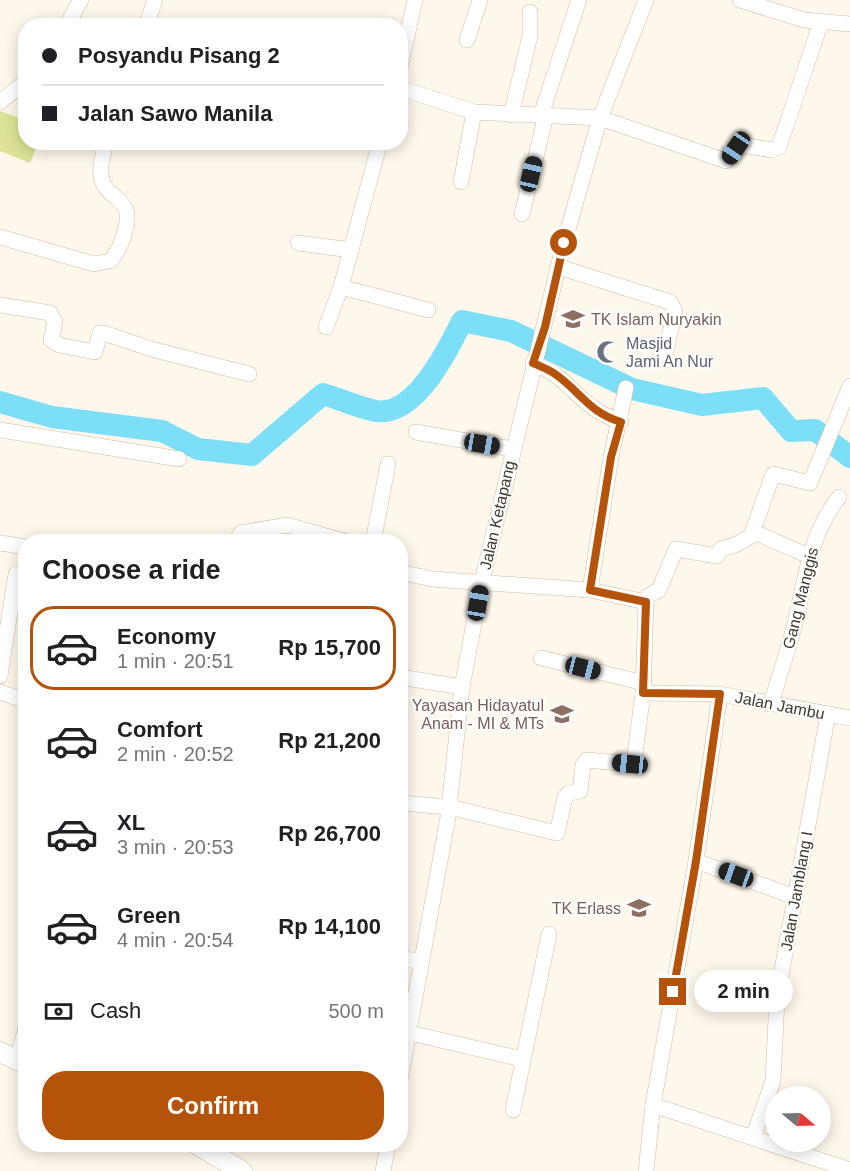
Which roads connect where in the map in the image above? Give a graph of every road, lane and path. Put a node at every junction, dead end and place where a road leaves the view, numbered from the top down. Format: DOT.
graph roads {
  1 [pos="81,0"];
  2 [pos="155,0"];
  3 [pos="415,0"];
  4 [pos="480,0"];
  5 [pos="579,0"];
  6 [pos="646,0"];
  7 [pos="740,0"];
  8 [pos="530,12"];
  9 [pos="71,18"];
  10 [pos="149,18"];
  11 [pos="821,22"];
  12 [pos="850,24"];
  13 [pos="408,31"];
  14 [pos="467,40"];
  15 [pos="18,87"];
  16 [pos="408,91"];
  17 [pos="0,102"];
  18 [pos="474,112"];
  19 [pos="511,115"];
  20 [pos="543,115"];
  21 [pos="600,118"];
  22 [pos="104,150"];
  23 [pos="378,150"];
  24 [pos="460,182"];
  25 [pos="522,213"];
  26 [pos="0,237"];
  27 [pos="298,243"];
  28 [pos="351,250"];
  29 [pos="559,267"];
  30 [pos="341,287"];
  31 [pos="0,304"];
  32 [pos="428,310"];
  33 [pos="326,327"];
  34 [pos="665,355"];
  35 [pos="533,363"];
  36 [pos="249,374"];
  37 [pos="850,386"];
  38 [pos="626,388"];
  39 [pos="621,422"];
  40 [pos="0,430"];
  41 [pos="416,432"];
  42 [pos="512,450"];
  43 [pos="179,459"];
  44 [pos="388,464"];
  45 [pos="839,497"];
  46 [pos="754,532"];
  47 [pos="240,534"];
  48 [pos="308,534"];
  49 [pos="375,534"];
  50 [pos="0,543"];
  51 [pos="18,546"];
  52 [pos="811,557"];
  53 [pos="16,574"];
  54 [pos="408,574"];
  55 [pos="482,581"];
  56 [pos="590,590"];
  57 [pos="18,591"];
  58 [pos="646,602"];
  59 [pos="18,603"];
  60 [pos="542,657"];
  61 [pos="0,676"];
  62 [pos="408,678"];
  63 [pos="462,687"];
  64 [pos="644,688"];
  65 [pos="0,692"];
  66 [pos="720,694"];
  67 [pos="18,698"];
  68 [pos="771,703"];
  69 [pos="828,714"];
  70 [pos="850,718"];
  71 [pos="408,804"];
  72 [pos="449,807"];
  73 [pos="696,861"];
  74 [pos="795,897"];
  75 [pos="549,934"];
  76 [pos="408,959"];
  77 [pos="422,962"];
  78 [pos="410,1033"];
  79 [pos="408,1042"];
  80 [pos="522,1059"];
  81 [pos="654,1105"];
  82 [pos="513,1110"];
  83 [pos="753,1137"];
  84 [pos="210,1152"];
  85 [pos="387,1152"];
  86 [pos="850,1170"];
  87 [pos="242,1171"];
  88 [pos="383,1171"];
  89 [pos="646,1171"];
  1 -- 9 [label="street"];
  2 -- 10 [label="street"];
  3 -- 13 [label="street"];
  4 -- 14 [label="street"];
  5 -- 20 [label="street"];
  6 -- 21 [label="street, Jalan Ketapang"];
  7 -- 11 [label="street"];
  8 -- 19 [label="street"];
  11 -- 12 [label="street"];
  11 -- 21 [label="street"];
  15 -- 17 [label="street"];
  16 -- 18 [label="street"];
  18 -- 19 [label="street"];
  18 -- 24 [label="street"];
  19 -- 20 [label="street"];
  20 -- 21 [label="street"];
  20 -- 25 [label="street"];
  21 -- 29 [label="street, Jalan Ketapang"];
  22 -- 26 [label="street"];
  23 -- 28 [label="street"];
  27 -- 28 [label="street"];
  28 -- 30 [label="street"];
  29 -- 34 [label="street"];
  29 -- 35 [label="street, Jalan Ketapang"];
  30 -- 32 [label="street"];
  30 -- 33 [label="street"];
  31 -- 36 [label="street"];
  35 -- 39 [label="street"];
  35 -- 42 [label="street, Jalan Ketapang"];
  37 -- 46 [label="street"];
  38 -- 39 [label="street"];
  39 -- 56 [label="street"];
  40 -- 43 [label="street"];
  41 -- 42 [label="street"];
  42 -- 55 [label="street, Jalan Ketapang"];
  44 -- 49 [label="street"];
  45 -- 52 [label="street, Gang Manggis"];
  46 -- 52 [label="street"];
  46 -- 58 [label="street"];
  47 -- 48 [label="street"];
  50 -- 51 [label="street"];
  52 -- 68 [label="street, Gang Manggis"];
  53 -- 57 [label="street"];
  54 -- 55 [label="street"];
  55 -- 56 [label="street"];
  55 -- 63 [label="street, Jalan Ketapang"];
  56 -- 58 [label="street"];
  58 -- 64 [label="street"];
  59 -- 61 [label="street"];
  60 -- 64 [label="street, Jalan Jambu"];
  62 -- 63 [label="street"];
  63 -- 72 [label="street, Jalan Ketapang"];
  64 -- 66 [label="street, Jalan Jambu"];
  64 -- 72 [label="street"];
  65 -- 67 [label="street"];
  66 -- 68 [label="street, Jalan Jambu"];
  66 -- 73 [label="street"];
  68 -- 69 [label="street, Jalan Jambu"];
  69 -- 70 [label="street, Jalan Jambu"];
  69 -- 74 [label="street, Jalan Jamblang I"];
  71 -- 72 [label="street"];
  72 -- 77 [label="street, Jalan Ketapang"];
  73 -- 74 [label="street"];
  73 -- 81 [label="street"];
  74 -- 83 [label="street, Jalan Jamblang I"];
  75 -- 80 [label="street"];
  76 -- 77 [label="street"];
  77 -- 78 [label="street, Jalan Ketapang"];
  78 -- 79 [label="street, Jalan Ketapang"];
  78 -- 80 [label="street"];
  80 -- 82 [label="street"];
  81 -- 83 [label="street"];
  81 -- 89 [label="street"];
  83 -- 86 [label="street"];
  84 -- 87 [label="street"];
  85 -- 88 [label="street"];
}
